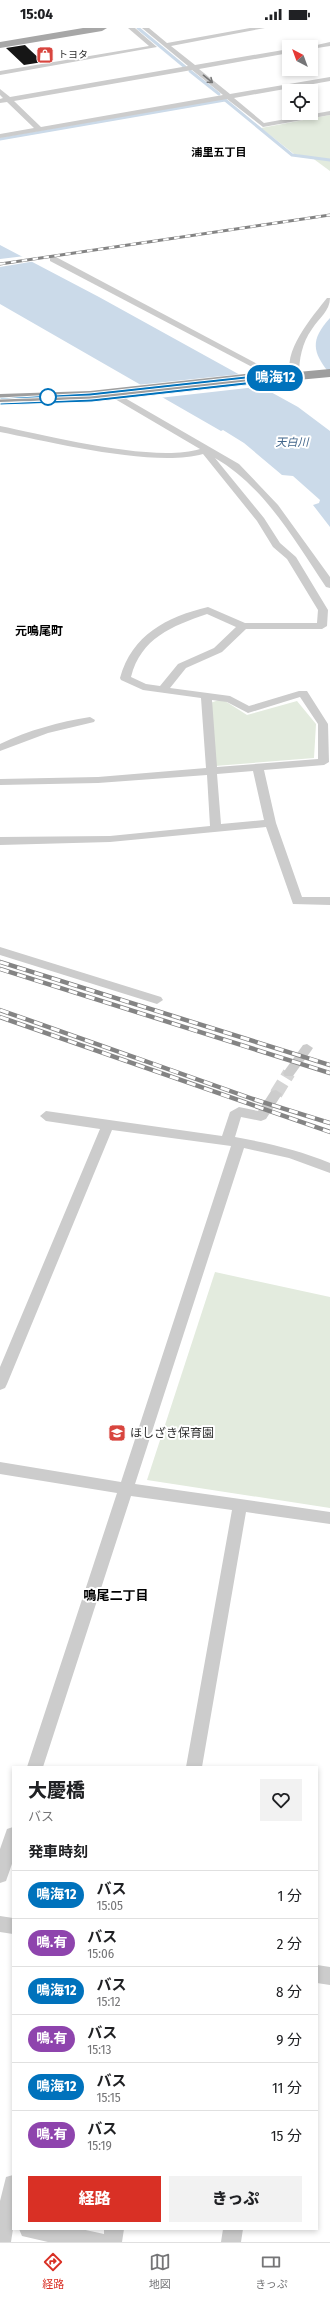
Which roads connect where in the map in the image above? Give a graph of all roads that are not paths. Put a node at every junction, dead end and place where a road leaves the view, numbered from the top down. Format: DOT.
graph roads {
  1 [pos="83,28"];
  2 [pos="102,28"];
  3 [pos="131,28"];
  4 [pos="145,28"];
  5 [pos="262,28"];
  6 [pos="0,41"];
  7 [pos="330,44"];
  8 [pos="0,45"];
  9 [pos="165,45"];
  10 [pos="318,46"];
  11 [pos="282,52"];
  12 [pos="171,61"];
  13 [pos="194,68"];
  14 [pos="185,72"];
  15 [pos="0,73"];
  16 [pos="330,80"];
  17 [pos="0,91"];
  18 [pos="229,96"];
  19 [pos="9,100"];
  20 [pos="0,101"];
  21 [pos="330,113"];
  22 [pos="39,129"];
  23 [pos="0,136"];
  24 [pos="54,259"];
  25 [pos="330,300"];
  26 [pos="330,373"];
  27 [pos="295,376"];
  28 [pos="273,378"];
  29 [pos="119,395"];
  30 [pos="0,398"];
  31 [pos="0,403"];
  32 [pos="0,430"];
  33 [pos="207,450"];
  34 [pos="330,585"];
  35 [pos="244,626"];
  36 [pos="164,688"];
  37 [pos="206,695"];
  38 [pos="90,720"];
  39 [pos="0,748"];
  40 [pos="258,768"];
  41 [pos="210,771"];
  42 [pos="0,782"];
  43 [pos="270,823"];
  44 [pos="216,828"];
  45 [pos="0,841"];
  46 [pos="330,901"];
  47 [pos="0,951"];
  48 [pos="157,1000"];
  49 [pos="307,1048"];
  50 [pos="289,1073"];
  51 [pos="276,1094"];
  52 [pos="46,1116"];
  53 [pos="107,1127"];
  54 [pos="233,1142"];
  55 [pos="330,1168"];
  56 [pos="0,1384"];
  57 [pos="0,1468"];
  58 [pos="127,1489"];
  59 [pos="240,1505"];
  60 [pos="330,1518"];
  61 [pos="35,1766"];
  62 [pos="194,1766"];
  63 [pos="12,1838"];
  64 [pos="0,1875"];
  65 [pos="0,1924"];
  66 [pos="12,1926"];
  67 [pos="318,1974"];
  68 [pos="330,1976"];
  69 [pos="12,2190"];
  70 [pos="5,2229"];
  71 [pos="34,2230"];
  72 [pos="114,2230"];
  73 [pos="233,2230"];
  74 [pos="100,2242"];
  75 [pos="112,2242"];
  76 [pos="232,2242"];
  1 -- 6 [label="main road"];
  2 -- 8 [label="main road"];
  3 -- 15 [label="street"];
  4 -- 9 [label="street"];
  5 -- 9 [label="street"];
  7 -- 10 [label="street"];
  9 -- 13 [label="street"];
  11 -- 13 [label="street"];
  12 -- 14 [label="street"];
  13 -- 14 [label="street"];
  13 -- 18 [label="street, one-way"];
  14 -- 19 [label="street"];
  16 -- 18 [label="street"];
  17 -- 19 [label="street"];
  18 -- 21 [label="street"];
  18 -- 22 [label="street"];
  19 -- 20 [label="street"];
  19 -- 22 [label="street"];
  22 -- 23 [label="street"];
  24 -- 28 [label="street"];
  25 -- 27 [label="street"];
  26 -- 27 [label="highway"];
  27 -- 28 [label="highway"];
  28 -- 29 [label="highway"];
  29 -- 30 [label="highway"];
  29 -- 31 [label="highway"];
  29 -- 33 [label="street"];
  32 -- 33 [label="street"];
  33 -- 34 [label="street"];
  33 -- 35 [label="street"];
  35 -- 36 [label="street"];
  35 -- 36 [label="street"];
  36 -- 37 [label="street"];
  37 -- 40 [label="street"];
  37 -- 41 [label="street"];
  38 -- 39 [label="street"];
  40 -- 41 [label="street"];
  40 -- 43 [label="street"];
  41 -- 42 [label="street"];
  41 -- 44 [label="street"];
  43 -- 44 [label="street"];
  43 -- 46 [label="street"];
  44 -- 45 [label="street"];
  47 -- 48 [label="street"];
  49 -- 50 [label="street"];
  51 -- 54 [label="street"];
  52 -- 53 [label="street"];
  53 -- 54 [label="street"];
  53 -- 56 [label="street"];
  54 -- 55 [label="street"];
  54 -- 58 [label="street"];
  57 -- 58 [label="street"];
  58 -- 59 [label="street"];
  58 -- 61 [label="street"];
  59 -- 60 [label="street"];
  59 -- 62 [label="street"];
  63 -- 64 [label="street"];
  65 -- 66 [label="street"];
  67 -- 68 [label="street"];
  69 -- 70 [label="street"];
  71 -- 74 [label="street"];
  72 -- 75 [label="street"];
  73 -- 76 [label="street"];
}
